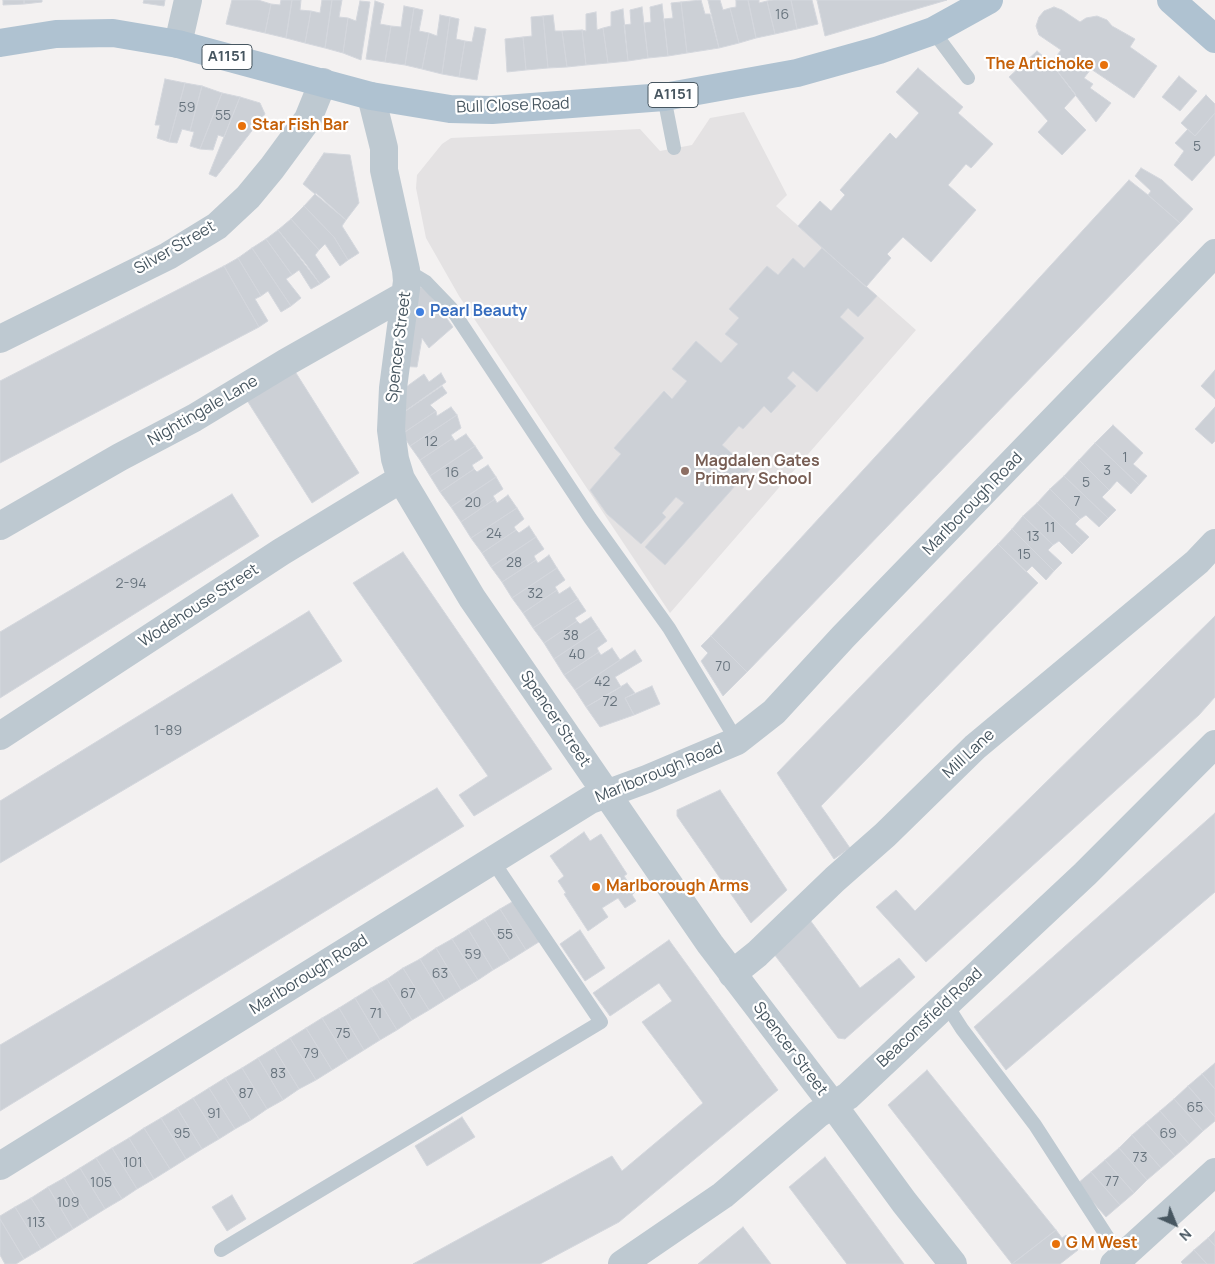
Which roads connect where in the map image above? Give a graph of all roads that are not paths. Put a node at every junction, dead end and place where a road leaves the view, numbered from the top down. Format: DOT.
graph roads {
  1 [pos="188,0"];
  2 [pos="989,0"];
  3 [pos="1171,0"];
  4 [pos="933,31"];
  5 [pos="1215,38"];
  6 [pos="0,43"];
  7 [pos="178,44"];
  8 [pos="968,78"];
  9 [pos="323,82"];
  10 [pos="371,96"];
  11 [pos="664,96"];
  12 [pos="674,148"];
  13 [pos="1215,253"];
  14 [pos="405,282"];
  15 [pos="0,339"];
  16 [pos="401,479"];
  17 [pos="0,526"];
  18 [pos="1215,544"];
  19 [pos="0,736"];
  20 [pos="737,741"];
  21 [pos="1215,744"];
  22 [pos="606,793"];
  23 [pos="492,860"];
  24 [pos="732,974"];
  25 [pos="946,1004"];
  26 [pos="833,1105"];
  27 [pos="0,1166"];
  28 [pos="1215,1172"];
  29 [pos="221,1250"];
  30 [pos="1120,1262"];
  31 [pos="622,1264"];
  32 [pos="954,1264"];
  1 -- 7 [label="street"];
  2 -- 4 [label="main road, Bull Close Road / A1151"];
  3 -- 5 [label="main road"];
  4 -- 8 [label="lane"];
  4 -- 11 [label="main road, Bull Close Road / A1151"];
  6 -- 7 [label="main road, Bull Close Road / A1151"];
  7 -- 9 [label="main road, Bull Close Road / A1151"];
  9 -- 10 [label="main road, Bull Close Road / A1151"];
  9 -- 15 [label="street, Silver Street"];
  10 -- 11 [label="main road, Bull Close Road / A1151"];
  10 -- 14 [label="street, Spencer Street"];
  11 -- 12 [label="lane"];
  13 -- 20 [label="street, Marlborough Road"];
  14 -- 16 [label="street, Spencer Street"];
  14 -- 17 [label="street, Nightingale Lane"];
  14 -- 20 [label="lane"];
  16 -- 19 [label="street, Wodehouse Street"];
  16 -- 22 [label="street, Spencer Street"];
  18 -- 24 [label="street, Mill Lane"];
  20 -- 22 [label="street, Marlborough Road"];
  21 -- 25 [label="street, Beaconsfield Road"];
  22 -- 23 [label="street, Marlborough Road"];
  22 -- 24 [label="street, Spencer Street"];
  23 -- 27 [label="street, Marlborough Road"];
  23 -- 29 [label="lane"];
  24 -- 26 [label="street, Spencer Street"];
  25 -- 26 [label="street, Beaconsfield Road"];
  25 -- 30 [label="lane"];
  26 -- 31 [label="street, Beaconsfield Road"];
  26 -- 32 [label="street, Spencer Street"];
  28 -- 30 [label="street"];
}
